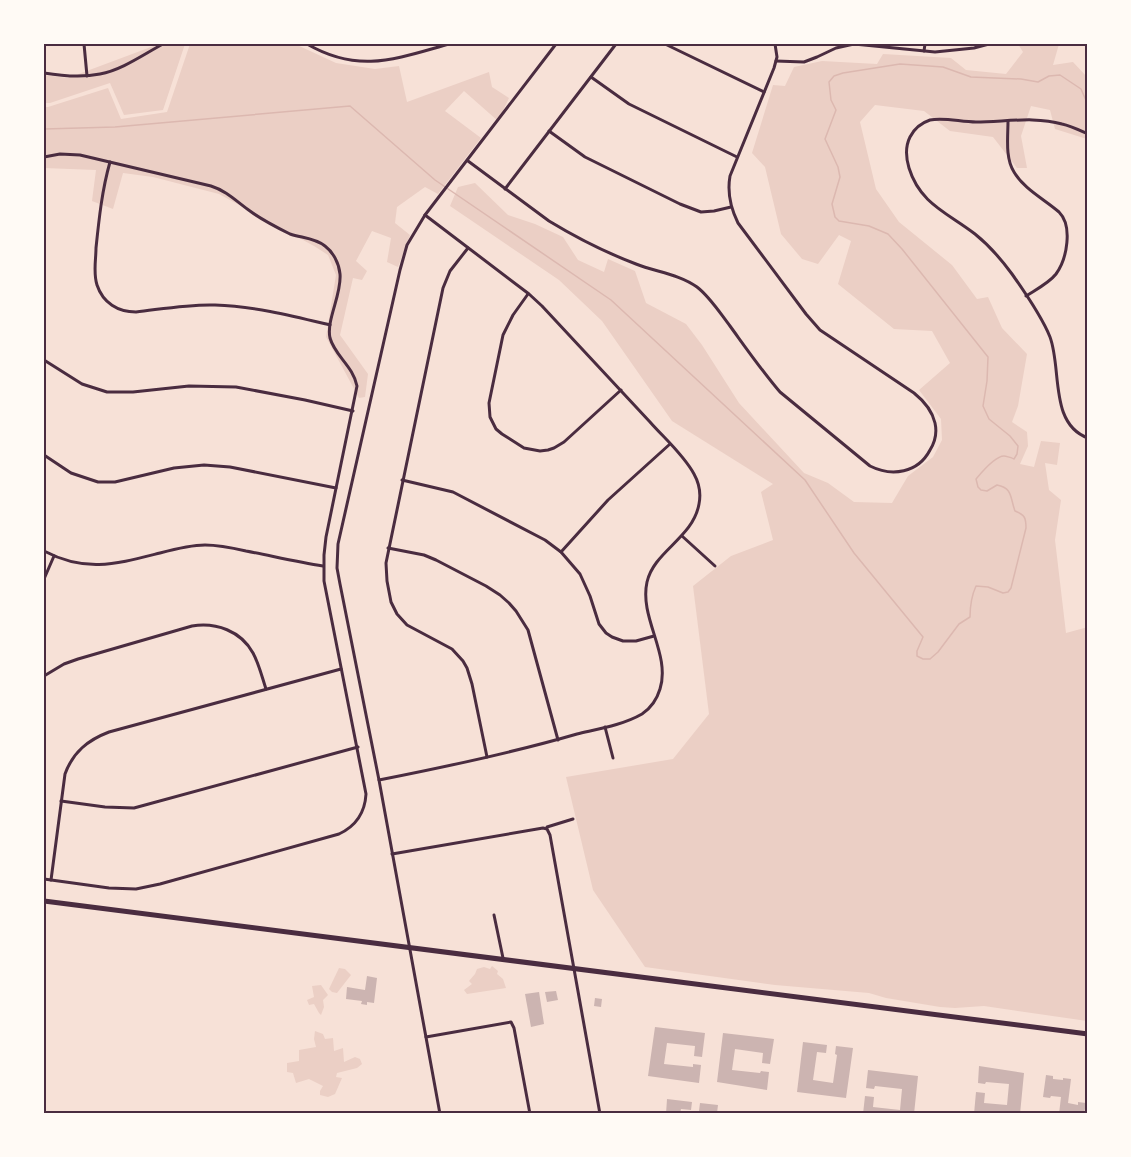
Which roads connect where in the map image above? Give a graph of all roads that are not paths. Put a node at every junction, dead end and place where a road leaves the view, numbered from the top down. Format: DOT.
graph roads {
  1 [pos="84,44"];
  2 [pos="163,44"];
  3 [pos="307,44"];
  4 [pos="449,44"];
  5 [pos="556,44"];
  6 [pos="616,44"];
  7 [pos="665,44"];
  8 [pos="775,44"];
  9 [pos="925,44"];
  10 [pos="989,44"];
  11 [pos="924,51"];
  12 [pos="776,61"];
  13 [pos="44,73"];
  14 [pos="87,76"];
  15 [pos="591,77"];
  16 [pos="764,92"];
  17 [pos="1008,121"];
  18 [pos="549,131"];
  19 [pos="1088,134"];
  20 [pos="44,157"];
  21 [pos="737,157"];
  22 [pos="468,161"];
  23 [pos="111,162"];
  24 [pos="505,189"];
  25 [pos="731,207"];
  26 [pos="425,215"];
  27 [pos="468,248"];
  28 [pos="529,294"];
  29 [pos="1026,296"];
  30 [pos="330,325"];
  31 [pos="44,360"];
  32 [pos="621,390"];
  33 [pos="353,411"];
  34 [pos="1088,438"];
  35 [pos="670,444"];
  36 [pos="44,455"];
  37 [pos="402,480"];
  38 [pos="336,488"];
  39 [pos="682,536"];
  40 [pos="388,548"];
  41 [pos="44,551"];
  42 [pos="561,552"];
  43 [pos="54,556"];
  44 [pos="323,566"];
  45 [pos="715,566"];
  46 [pos="44,579"];
  47 [pos="654,636"];
  48 [pos="341,669"];
  49 [pos="44,676"];
  50 [pos="266,689"];
  51 [pos="605,727"];
  52 [pos="558,740"];
  53 [pos="358,747"];
  54 [pos="487,757"];
  55 [pos="613,758"];
  56 [pos="379,780"];
  57 [pos="61,801"];
  58 [pos="573,819"];
  59 [pos="545,828"];
  60 [pos="392,854"];
  61 [pos="44,879"];
  62 [pos="51,880"];
  63 [pos="44,901"];
  64 [pos="494,915"];
  65 [pos="409,948"];
  66 [pos="503,960"];
  67 [pos="574,969"];
  68 [pos="1088,1034"];
  69 [pos="426,1037"];
  70 [pos="440,1113"];
  71 [pos="530,1113"];
  72 [pos="600,1113"];
  1 -- 14 [label="street"];
  2 -- 14 [label="street"];
  3 -- 4 [label="street"];
  5 -- 22 [label="street"];
  6 -- 15 [label="street"];
  7 -- 16 [label="street"];
  8 -- 12 [label="street"];
  9 -- 11 [label="street"];
  10 -- 11 [label="street"];
  11 -- 12 [label="street"];
  12 -- 16 [label="street"];
  13 -- 14 [label="street"];
  15 -- 18 [label="street"];
  15 -- 21 [label="street"];
  16 -- 21 [label="street"];
  17 -- 19 [label="street"];
  17 -- 29 [label="street"];
  17 -- 29 [label="street"];
  18 -- 24 [label="street"];
  18 -- 25 [label="street"];
  20 -- 23 [label="street"];
  21 -- 25 [label="street"];
  22 -- 24 [label="street"];
  22 -- 26 [label="street"];
  23 -- 30 [label="street"];
  23 -- 30 [label="street"];
  24 -- 25 [label="street"];
  26 -- 27 [label="street"];
  26 -- 56 [label="street"];
  27 -- 28 [label="street"];
  27 -- 37 [label="street"];
  28 -- 32 [label="street"];
  28 -- 32 [label="street"];
  29 -- 34 [label="street"];
  30 -- 33 [label="street"];
  31 -- 33 [label="street"];
  32 -- 35 [label="street"];
  33 -- 38 [label="street"];
  35 -- 39 [label="street"];
  35 -- 42 [label="street"];
  36 -- 38 [label="street"];
  37 -- 40 [label="street"];
  37 -- 42 [label="street"];
  38 -- 44 [label="street"];
  39 -- 45 [label="street"];
  39 -- 47 [label="street"];
  40 -- 52 [label="street"];
  40 -- 54 [label="street"];
  41 -- 43 [label="street"];
  42 -- 47 [label="street"];
  43 -- 44 [label="street"];
  43 -- 46 [label="street"];
  44 -- 48 [label="street"];
  47 -- 51 [label="street"];
  48 -- 50 [label="street"];
  48 -- 53 [label="street"];
  49 -- 50 [label="street"];
  50 -- 57 [label="street"];
  51 -- 52 [label="street"];
  51 -- 55 [label="street"];
  52 -- 54 [label="street"];
  53 -- 57 [label="street"];
  53 -- 62 [label="street"];
  54 -- 56 [label="street"];
  56 -- 60 [label="street"];
  57 -- 62 [label="street"];
  58 -- 59 [label="street"];
  59 -- 60 [label="street"];
  59 -- 67 [label="street"];
  60 -- 65 [label="street"];
  61 -- 62 [label="street"];
  63 -- 65 [label="main road"];
  64 -- 66 [label="street"];
  65 -- 66 [label="main road"];
  65 -- 69 [label="street"];
  66 -- 67 [label="main road"];
  67 -- 68 [label="main road"];
  67 -- 72 [label="street"];
  69 -- 70 [label="street"];
  69 -- 71 [label="street"];
}
